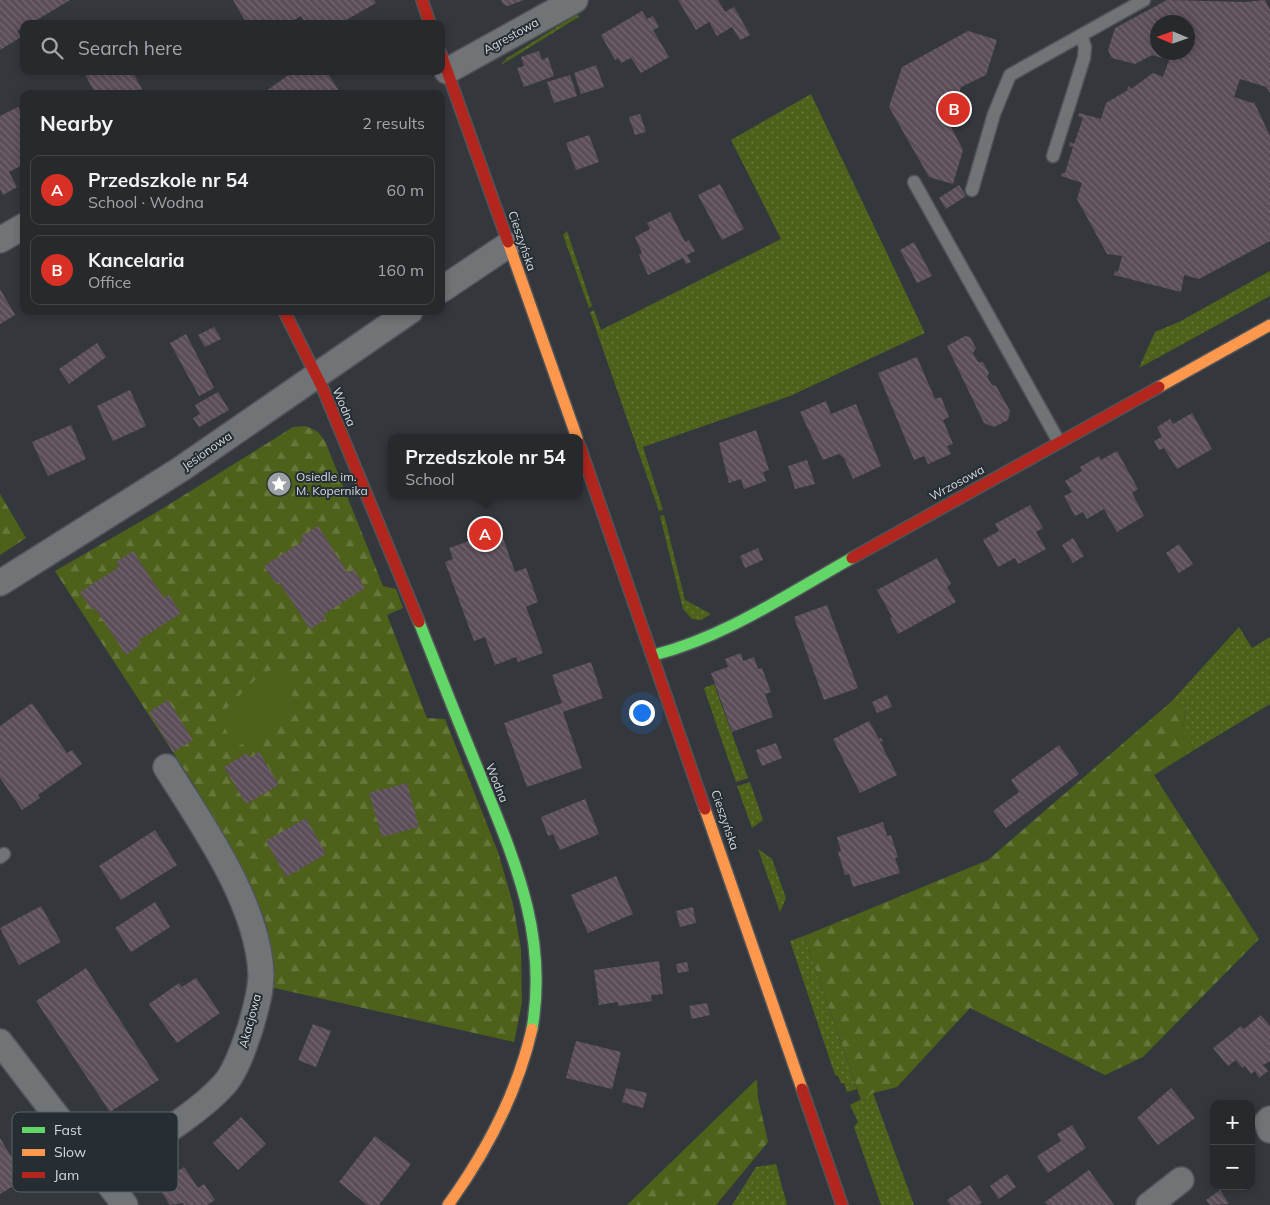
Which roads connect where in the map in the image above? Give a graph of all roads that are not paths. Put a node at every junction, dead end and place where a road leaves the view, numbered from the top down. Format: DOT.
graph roads {
  1 [pos="422,0"];
  2 [pos="575,0"];
  3 [pos="1144,0"];
  4 [pos="429,20"];
  5 [pos="1081,34"];
  6 [pos="445,62"];
  7 [pos="445,65"];
  8 [pos="1053,156"];
  9 [pos="914,182"];
  10 [pos="972,190"];
  11 [pos="20,228"];
  12 [pos="0,240"];
  13 [pos="508,246"];
  14 [pos="445,287"];
  15 [pos="286,315"];
  16 [pos="404,315"];
  17 [pos="1270,325"];
  18 [pos="315,374"];
  19 [pos="575,434"];
  20 [pos="1059,442"];
  21 [pos="583,455"];
  22 [pos="0,583"];
  23 [pos="654,655"];
  24 [pos="166,767"];
  25 [pos="0,1042"];
  26 [pos="55,1112"];
  27 [pos="178,1121"];
  28 [pos="1181,1180"];
  29 [pos="116,1192"];
  30 [pos="125,1205"];
  31 [pos="448,1205"];
  32 [pos="842,1205"];
  33 [pos="1149,1205"];
  1 -- 4 [label="street"];
  2 -- 6 [label="street, Agrestowa"];
  3 -- 5 [label="lane"];
  5 -- 8 [label="lane"];
  5 -- 10 [label="lane"];
  7 -- 13 [label="street, Cieszyńska"];
  9 -- 20 [label="lane"];
  11 -- 12 [label="street"];
  13 -- 14 [label="street"];
  13 -- 19 [label="street, Cieszyńska"];
  15 -- 18 [label="street, Wodna"];
  16 -- 18 [label="street, Jesionowa"];
  17 -- 20 [label="street, Wrzosowa"];
  18 -- 22 [label="street, Jesionowa"];
  18 -- 31 [label="street, Wodna"];
  20 -- 23 [label="street, Wrzosowa"];
  21 -- 23 [label="street, Cieszyńska"];
  23 -- 32 [label="street, Cieszyńska"];
  24 -- 27 [label="street, Akacjowa"];
  25 -- 26 [label="street"];
  28 -- 33 [label="street"];
  29 -- 30 [label="street"];
}
